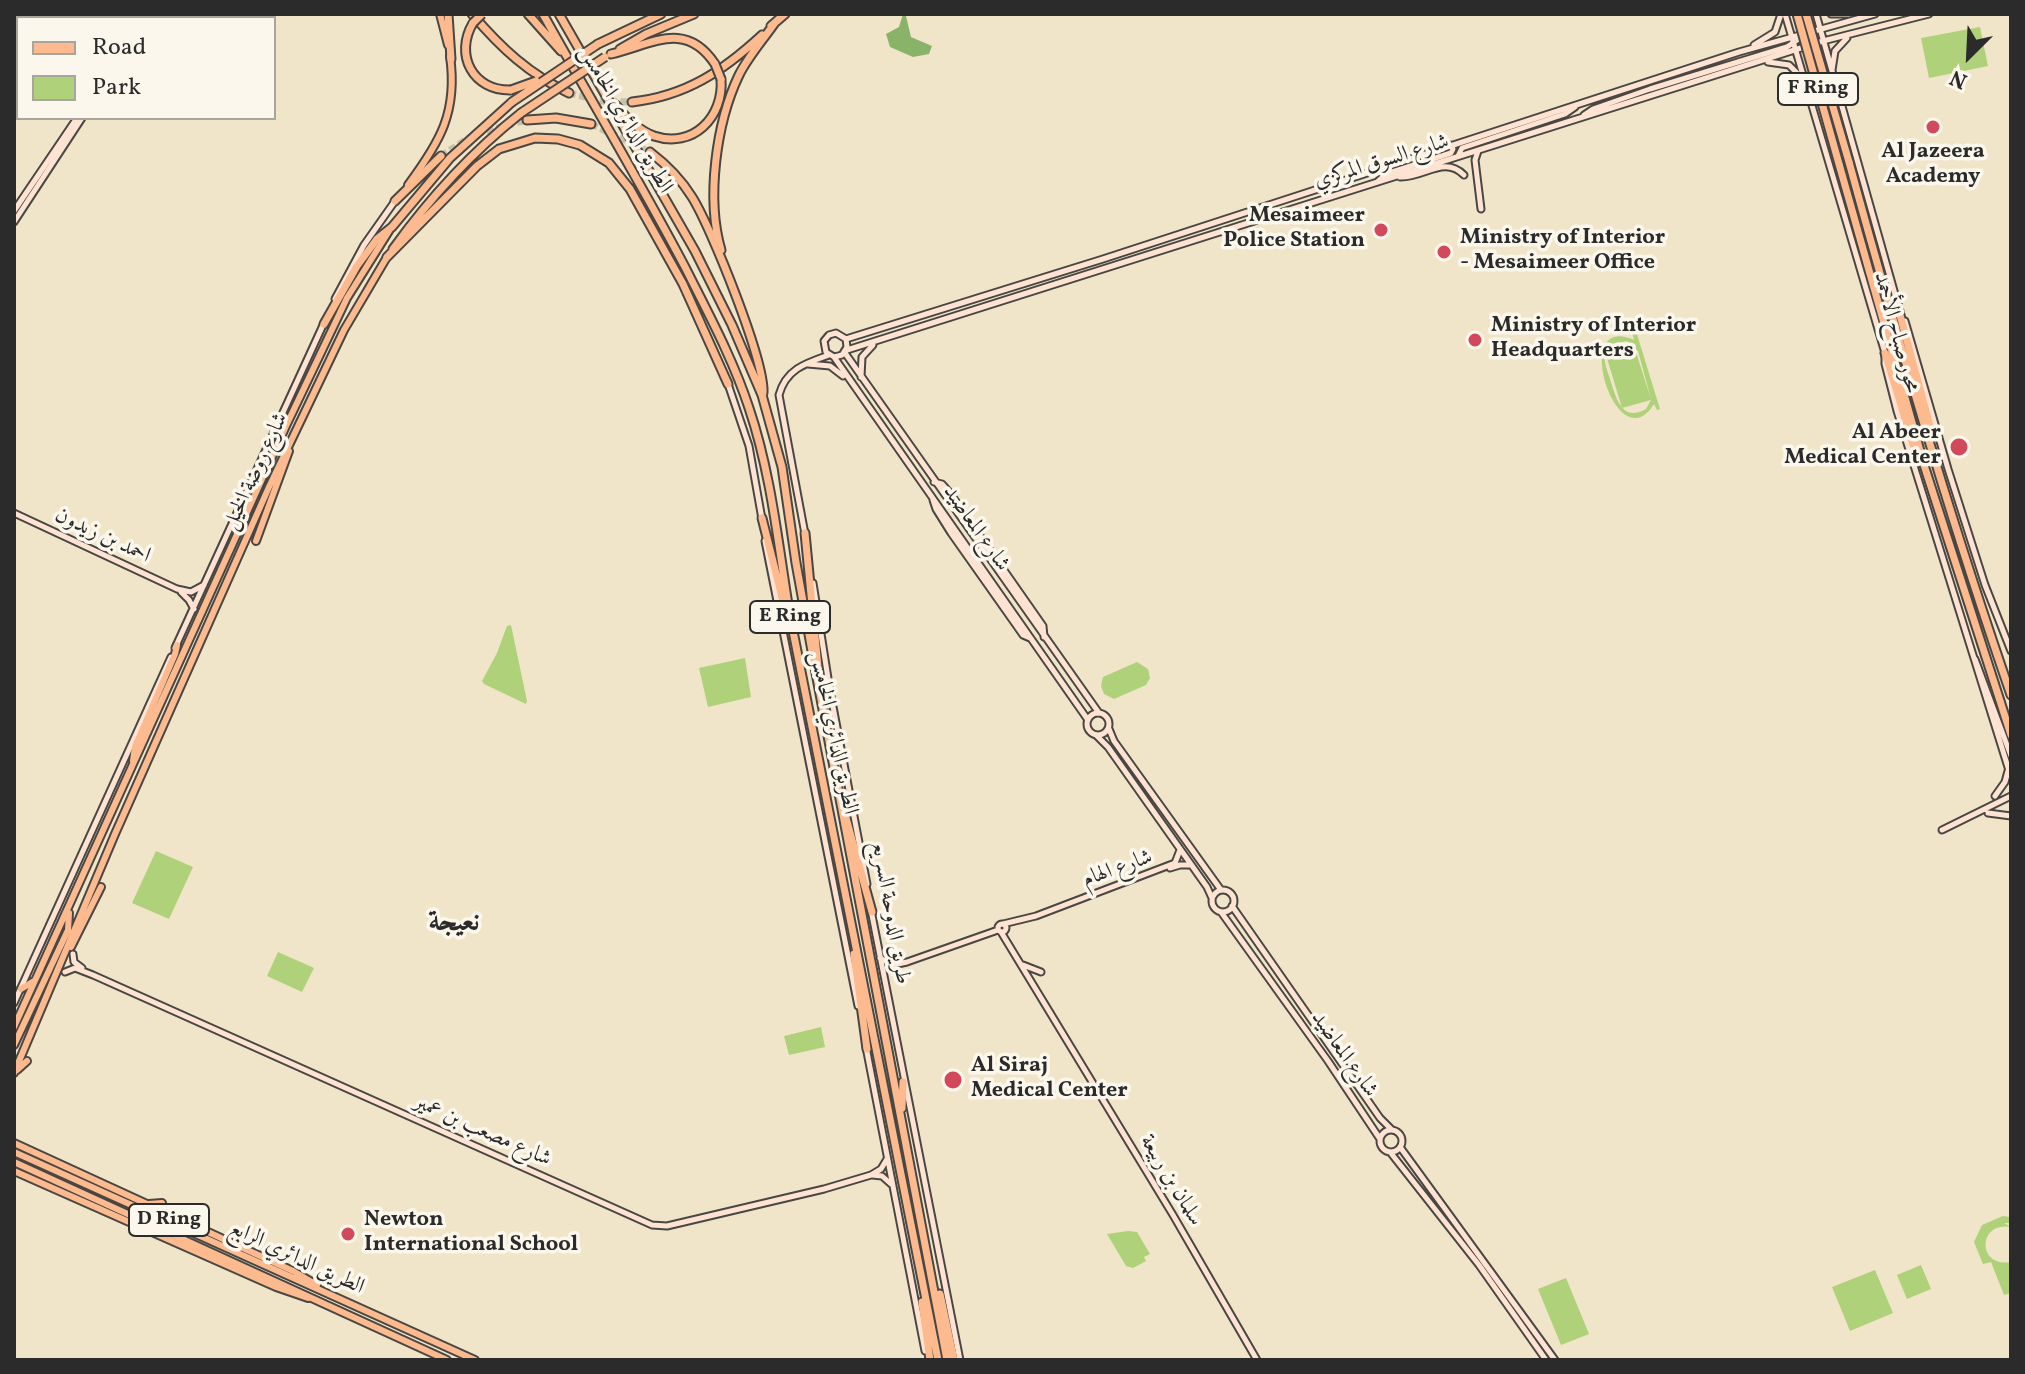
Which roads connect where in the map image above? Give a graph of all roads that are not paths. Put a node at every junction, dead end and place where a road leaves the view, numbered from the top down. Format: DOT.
graph roads {
  1 [pos="440,14"];
  2 [pos="448,14"];
  3 [pos="480,14"];
  4 [pos="528,14"];
  5 [pos="543,14"];
  6 [pos="559,14"];
  7 [pos="661,14"];
  8 [pos="694,14"];
  9 [pos="785,14"];
  10 [pos="1783,14"];
  11 [pos="1797,14"];
  12 [pos="1806,14"];
  13 [pos="1815,14"];
  14 [pos="1831,14"];
  15 [pos="1849,14"];
  16 [pos="1867,14"];
  17 [pos="1874,14"];
  18 [pos="1929,14"];
  19 [pos="473,19"];
  20 [pos="774,24"];
  21 [pos="1820,28"];
  22 [pos="1808,32"];
  23 [pos="1857,32"];
  24 [pos="1791,36"];
  25 [pos="1823,41"];
  26 [pos="1794,47"];
  27 [pos="502,48"];
  28 [pos="1739,52"];
  29 [pos="608,55"];
  30 [pos="567,57"];
  31 [pos="451,59"];
  32 [pos="1763,61"];
  33 [pos="549,75"];
  34 [pos="1832,75"];
  35 [pos="1804,81"];
  36 [pos="601,88"];
  37 [pos="569,93"];
  38 [pos="632,102"];
  39 [pos="1579,104"];
  40 [pos="524,116"];
  41 [pos="1580,118"];
  42 [pos="78,120"];
  43 [pos="591,124"];
  44 [pos="1450,144"];
  45 [pos="1478,150"];
  46 [pos="650,152"];
  47 [pos="441,156"];
  48 [pos="1458,157"];
  49 [pos="49,164"];
  50 [pos="1464,175"];
  51 [pos="1395,176"];
  52 [pos="1377,183"];
  53 [pos="1356,189"];
  54 [pos="1350,199"];
  55 [pos="395,201"];
  56 [pos="1481,209"];
  57 [pos="14,211"];
  58 [pos="14,222"];
  59 [pos="392,227"];
  60 [pos="387,257"];
  61 [pos="727,276"];
  62 [pos="1897,304"];
  63 [pos="324,324"];
  64 [pos="899,334"];
  65 [pos="846,339"];
  66 [pos="846,351"];
  67 [pos="1885,353"];
  68 [pos="832,356"];
  69 [pos="803,365"];
  70 [pos="863,382"];
  71 [pos="728,384"];
  72 [pos="852,385"];
  73 [pos="762,395"];
  74 [pos="290,444"];
  75 [pos="1938,471"];
  76 [pos="934,482"];
  77 [pos="1935,502"];
  78 [pos="14,513"];
  79 [pos="762,518"];
  80 [pos="805,533"];
  81 [pos="256,541"];
  82 [pos="997,571"];
  83 [pos="1006,573"];
  84 [pos="205,585"];
  85 [pos="177,589"];
  86 [pos="194,609"];
  87 [pos="789,611"];
  88 [pos="1044,638"];
  89 [pos="177,645"];
  90 [pos="2011,651"];
  91 [pos="1972,655"];
  92 [pos="816,673"];
  93 [pos="2011,695"];
  94 [pos="1099,713"];
  95 [pos="1088,720"];
  96 [pos="1109,729"];
  97 [pos="1096,735"];
  98 [pos="2009,741"];
  99 [pos="2011,756"];
  100 [pos="133,766"];
  101 [pos="2008,766"];
  102 [pos="2011,777"];
  103 [pos="1995,796"];
  104 [pos="2011,796"];
  105 [pos="843,813"];
  106 [pos="1988,813"];
  107 [pos="2011,816"];
  108 [pos="1942,830"];
  109 [pos="1180,849"];
  110 [pos="1191,865"];
  111 [pos="101,887"];
  112 [pos="1221,890"];
  113 [pos="1212,898"];
  114 [pos="1232,906"];
  115 [pos="849,908"];
  116 [pos="1056,908"];
  117 [pos="69,909"];
  118 [pos="872,912"];
  119 [pos="1221,912"];
  120 [pos="1004,929"];
  121 [pos="73,954"];
  122 [pos="879,957"];
  123 [pos="893,965"];
  124 [pos="1023,965"];
  125 [pos="61,971"];
  126 [pos="1041,972"];
  127 [pos="93,975"];
  128 [pos="37,979"];
  129 [pos="884,981"];
  130 [pos="21,989"];
  131 [pos="14,1003"];
  132 [pos="14,1027"];
  133 [pos="14,1045"];
  134 [pos="867,1049"];
  135 [pos="27,1061"];
  136 [pos="14,1073"];
  137 [pos="903,1082"];
  138 [pos="901,1118"];
  139 [pos="1392,1130"];
  140 [pos="1380,1139"];
  141 [pos="1400,1147"];
  142 [pos="14,1148"];
  143 [pos="1390,1152"];
  144 [pos="888,1154"];
  145 [pos="14,1162"];
  146 [pos="14,1171"];
  147 [pos="871,1175"];
  148 [pos="48,1186"];
  149 [pos="894,1188"];
  150 [pos="58,1197"];
  151 [pos="162,1203"];
  152 [pos="146,1204"];
  153 [pos="147,1230"];
  154 [pos="135,1232"];
  155 [pos="224,1233"];
  156 [pos="232,1243"];
  157 [pos="205,1256"];
  158 [pos="931,1266"];
  159 [pos="219,1268"];
  160 [pos="921,1268"];
  161 [pos="323,1290"];
  162 [pos="315,1298"];
  163 [pos="447,1360"];
  164 [pos="475,1360"];
  165 [pos="929,1360"];
  166 [pos="938,1360"];
  167 [pos="947,1360"];
  168 [pos="954,1360"];
  169 [pos="960,1360"];
  170 [pos="1257,1360"];
  171 [pos="1546,1360"];
  172 [pos="1555,1360"];
  1 -- 31 [label="main road"];
  2 -- 31 [label="highway"];
  3 -- 19 [label="highway, bridge"];
  3 -- 27 [label="highway"];
  4 -- 30 [label="highway"];
  5 -- 30 [label="highway, الطريق الدائري الخامس / E Ring"];
  6 -- 36 [label="highway, الطريق الدائري الخامس / E Ring"];
  7 -- 33 [label="highway, شارع روضة الخيل, bridge"];
  8 -- 29 [label="highway, شارع روضة الخيل"];
  9 -- 20 [label="highway"];
  10 -- 24 [label="street"];
  10 -- 28 [label="street"];
  11 -- 77 [label="highway, محور صباح الأحمد / F Ring, bridge"];
  12 -- 75 [label="highway, محور صباح الأحمد / F Ring, bridge"];
  13 -- 21 [label="street"];
  13 -- 22 [label="street"];
  14 -- 15 [label="street"];
  16 -- 17 [label="street"];
  17 -- 21 [label="street, شارع السوق المركزي"];
  18 -- 23 [label="street, شارع السوق المركزي"];
  19 -- 27 [label="highway"];
  19 -- 33 [label="highway, bridge"];
  20 -- 38 [label="highway"];
  20 -- 61 [label="highway"];
  21 -- 22 [label="street, شارع السوق المركزي"];
  21 -- 25 [label="street"];
  22 -- 24 [label="street, شارع السوق المركزي"];
  22 -- 26 [label="street"];
  23 -- 25 [label="street, شارع السوق المركزي"];
  23 -- 34 [label="street"];
  24 -- 26 [label="street"];
  24 -- 28 [label="street, شارع السوق المركزي"];
  25 -- 26 [label="street, شارع السوق المركزي"];
  25 -- 34 [label="street"];
  26 -- 32 [label="street, شارع السوق المركزي"];
  26 -- 35 [label="street"];
  26 -- 41 [label="street"];
  27 -- 37 [label="highway"];
  28 -- 39 [label="street, شارع السوق المركزي"];
  29 -- 36 [label="highway, bridge"];
  29 -- 40 [label="highway, شارع روضة الخيل, bridge"];
  30 -- 87 [label="highway, الطريق الدائري الخامس / E Ring"];
  31 -- 55 [label="main road"];
  32 -- 35 [label="street"];
  32 -- 41 [label="street, شارع السوق المركزي"];
  33 -- 59 [label="highway, شارع روضة الخيل, bridge"];
  34 -- 62 [label="street, محور صباح الأحمد"];
  35 -- 67 [label="street, محور صباح الأحمد"];
  36 -- 73 [label="highway, الطريق الدائري الخامس / E Ring"];
  39 -- 44 [label="street, شارع السوق المركزي"];
  39 -- 48 [label="street"];
  40 -- 43 [label="highway"];
  40 -- 60 [label="highway, شارع روضة الخيل"];
  41 -- 45 [label="street, شارع السوق المركزي"];
  42 -- 49 [label="street"];
  44 -- 52 [label="street"];
  44 -- 65 [label="street, شارع السوق المركزي"];
  45 -- 48 [label="street, شارع السوق المركزي"];
  45 -- 56 [label="street"];
  46 -- 61 [label="highway"];
  47 -- 55 [label="highway"];
  48 -- 51 [label="street, شارع السوق المركزي"];
  49 -- 57 [label="street"];
  49 -- 58 [label="street"];
  50 -- 51 [label="street"];
  51 -- 52 [label="street, شارع السوق المركزي"];
  52 -- 53 [label="street, شارع السوق المركزي"];
  53 -- 54 [label="street"];
  53 -- 64 [label="street, شارع السوق المركزي"];
  55 -- 63 [label="street, شارع روضة الخيل"];
  59 -- 63 [label="highway"];
  59 -- 100 [label="main road, شارع روضة الخيل"];
  60 -- 71 [label="highway"];
  60 -- 74 [label="main road, شارع روضة الخيل"];
  61 -- 73 [label="highway"];
  62 -- 75 [label="highway"];
  62 -- 90 [label="street, محور صباح الأحمد"];
  63 -- 84 [label="street, شارع روضة الخيل"];
  64 -- 66 [label="street, شارع السوق المركزي"];
  64 -- 70 [label="street"];
  65 -- 66 [label="street"];
  65 -- 68 [label="street"];
  66 -- 68 [label="street"];
  66 -- 70 [label="street, شارع المعاضيد"];
  67 -- 77 [label="highway"];
  67 -- 91 [label="street, محور صباح الأحمد"];
  68 -- 69 [label="street"];
  68 -- 72 [label="street, شارع المعاضيد"];
  69 -- 72 [label="street"];
  69 -- 80 [label="street, طريق الدوحة السريع"];
  70 -- 76 [label="street, شارع المعاضيد"];
  71 -- 79 [label="street"];
  72 -- 95 [label="street, شارع المعاضيد"];
  73 -- 92 [label="highway, الطريق الدائري الخامس / E Ring"];
  74 -- 81 [label="main road"];
  74 -- 125 [label="main road, شارع روضة الخيل"];
  75 -- 93 [label="highway, محور صباح الأحمد"];
  76 -- 82 [label="street, شارع المعاضيد"];
  76 -- 83 [label="street"];
  77 -- 98 [label="highway, محور صباح الأحمد"];
  78 -- 85 [label="street, احمد بن زيدون"];
  79 -- 87 [label="highway"];
  79 -- 134 [label="street"];
  80 -- 92 [label="highway"];
  80 -- 118 [label="street, طريق الدوحة السريع"];
  82 -- 83 [label="street"];
  82 -- 88 [label="street, شارع المعاضيد"];
  83 -- 88 [label="street"];
  84 -- 85 [label="street"];
  84 -- 86 [label="street, شارع روضة الخيل"];
  85 -- 86 [label="street, احمد بن زيدون"];
  86 -- 89 [label="street, شارع روضة الخيل"];
  87 -- 115 [label="highway, الطريق الدائري الخامس / E Ring"];
  88 -- 94 [label="street, شارع المعاضيد"];
  89 -- 100 [label="main road"];
  89 -- 130 [label="street, شارع روضة الخيل"];
  91 -- 98 [label="street"];
  91 -- 101 [label="street, محور صباح الأحمد"];
  92 -- 105 [label="highway, الطريق الدائري الخامس / E Ring"];
  94 -- 95 [label="street"];
  94 -- 96 [label="street"];
  95 -- 97 [label="street"];
  96 -- 97 [label="street"];
  96 -- 112 [label="street"];
  97 -- 109 [label="street"];
  98 -- 99 [label="street"];
  100 -- 117 [label="main road, شارع روضة الخيل"];
  101 -- 102 [label="street, محور صباح الأحمد"];
  101 -- 103 [label="street"];
  104 -- 108 [label="street"];
  105 -- 118 [label="highway"];
  105 -- 138 [label="highway, الطريق الدائري الخامس / E Ring"];
  106 -- 107 [label="street"];
  109 -- 110 [label="street"];
  109 -- 116 [label="street, شارع الهام"];
  110 -- 113 [label="street"];
  110 -- 116 [label="street, شارع الهام"];
  111 -- 125 [label="main road"];
  112 -- 113 [label="street"];
  112 -- 114 [label="street"];
  113 -- 119 [label="street"];
  114 -- 119 [label="street"];
  114 -- 139 [label="street, شارع المعاضيد"];
  115 -- 134 [label="highway"];
  115 -- 160 [label="highway, الطريق الدائري الخامس / E Ring"];
  116 -- 120 [label="street, شارع الهام"];
  117 -- 128 [label="main road, شارع روضة الخيل"];
  117 -- 133 [label="main road"];
  118 -- 122 [label="street, طريق الدوحة السريع"];
  119 -- 140 [label="street, شارع المعاضيد"];
  120 -- 123 [label="street, شارع الهام"];
  120 -- 124 [label="street, سلمان بن ربيعة"];
  121 -- 127 [label="street, شارع مصعب بن عمير"];
  122 -- 123 [label="street"];
  122 -- 129 [label="street, طريق الدوحة السريع"];
  123 -- 129 [label="street"];
  124 -- 126 [label="street"];
  124 -- 170 [label="street, سلمان بن ربيعة"];
  125 -- 127 [label="street, شارع مصعب بن عمير"];
  125 -- 136 [label="main road, شارع روضة الخيل"];
  127 -- 147 [label="street, شارع مصعب بن عمير"];
  128 -- 130 [label="main road"];
  128 -- 132 [label="main road, شارع روضة الخيل"];
  129 -- 137 [label="street, طريق الدوحة السريع"];
  130 -- 131 [label="street, شارع روضة الخيل"];
  134 -- 144 [label="street"];
  135 -- 136 [label="main road"];
  137 -- 138 [label="highway"];
  137 -- 169 [label="street, طريق الدوحة السريع"];
  138 -- 158 [label="highway, الطريق الدائري الخامس / E Ring"];
  139 -- 140 [label="street"];
  139 -- 141 [label="street"];
  140 -- 143 [label="street"];
  141 -- 143 [label="street"];
  141 -- 172 [label="street"];
  142 -- 152 [label="main road, D Ring"];
  142 -- 161 [label="main road, الطريق الدائري الرابع / D Ring"];
  143 -- 171 [label="street"];
  144 -- 147 [label="street"];
  144 -- 149 [label="street"];
  145 -- 162 [label="main road, الطريق الدائري الرابع / D Ring"];
  146 -- 148 [label="main road, D Ring"];
  147 -- 149 [label="street"];
  148 -- 150 [label="main road"];
  148 -- 153 [label="main road, D Ring"];
  149 -- 165 [label="street"];
  151 -- 152 [label="main road"];
  152 -- 156 [label="main road"];
  153 -- 154 [label="main road"];
  153 -- 157 [label="main road, D Ring"];
  155 -- 156 [label="main road"];
  156 -- 161 [label="main road"];
  157 -- 159 [label="main road"];
  157 -- 162 [label="main road, D Ring"];
  158 -- 167 [label="highway, الطريق الدائري الخامس / E Ring"];
  158 -- 168 [label="highway"];
  160 -- 165 [label="highway"];
  160 -- 166 [label="highway, الطريق الدائري الخامس / E Ring"];
  161 -- 164 [label="main road, الطريق الدائري الرابع / D Ring"];
  162 -- 163 [label="main road, الطريق الدائري الرابع / D Ring"];
}
